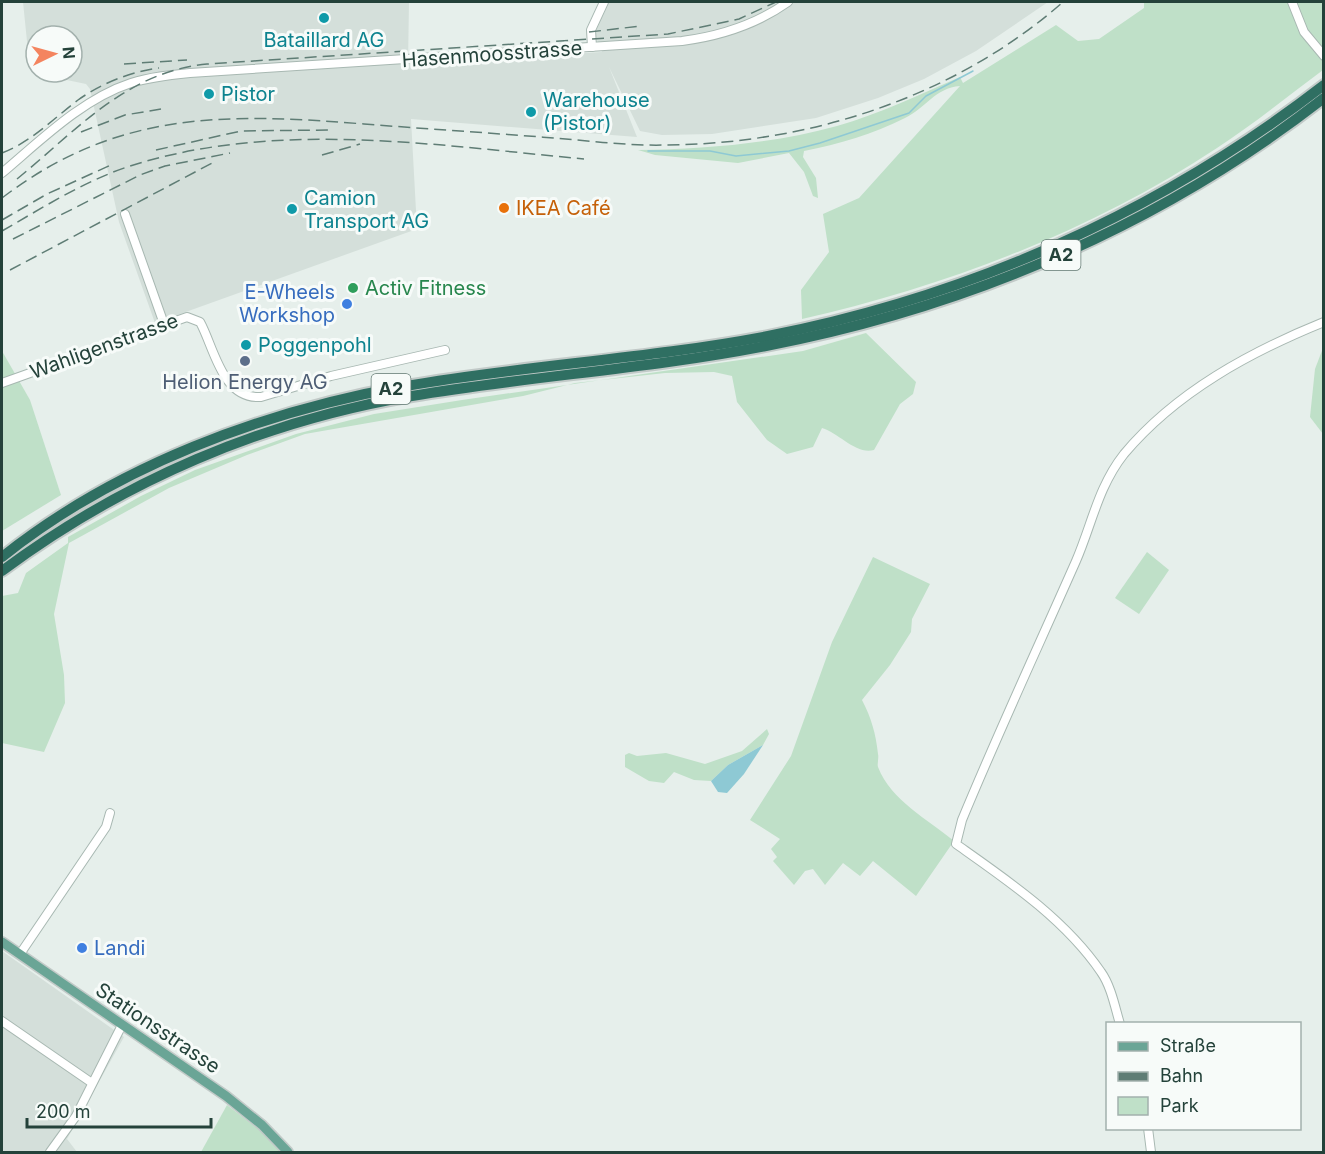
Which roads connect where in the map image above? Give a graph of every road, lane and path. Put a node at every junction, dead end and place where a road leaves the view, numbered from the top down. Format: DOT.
graph roads {
  1 [pos="604,2"];
  2 [pos="788,2"];
  3 [pos="1292,2"];
  4 [pos="591,47"];
  5 [pos="1323,56"];
  6 [pos="1323,85"];
  7 [pos="1323,99"];
  8 [pos="2,173"];
  9 [pos="125,214"];
  10 [pos="1323,322"];
  11 [pos="164,324"];
  12 [pos="445,350"];
  13 [pos="2,383"];
  14 [pos="2,557"];
  15 [pos="2,571"];
  16 [pos="110,813"];
  17 [pos="2,942"];
  18 [pos="20,954"];
  19 [pos="2,1021"];
  20 [pos="1120,1022"];
  21 [pos="121,1027"];
  22 [pos="92,1083"];
  23 [pos="1148,1130"];
  24 [pos="50,1152"];
  25 [pos="288,1152"];
  26 [pos="1151,1152"];
  1 -- 4 [label="street"];
  2 -- 4 [label="street, Hasenmoosstrasse"];
  3 -- 5 [label="street"];
  4 -- 8 [label="street, Hasenmoosstrasse"];
  6 -- 14 [label="highway, A2"];
  7 -- 15 [label="highway, A2"];
  9 -- 11 [label="street"];
  10 -- 20 [label="street"];
  11 -- 12 [label="street, Wahligenstrasse"];
  11 -- 13 [label="street, Wahligenstrasse"];
  16 -- 18 [label="street"];
  17 -- 18 [label="main road, Stationsstrasse"];
  18 -- 21 [label="main road, Stationsstrasse"];
  19 -- 22 [label="street"];
  21 -- 22 [label="street"];
  21 -- 25 [label="main road, Stationsstrasse"];
  22 -- 24 [label="street"];
  23 -- 26 [label="street"];
}
